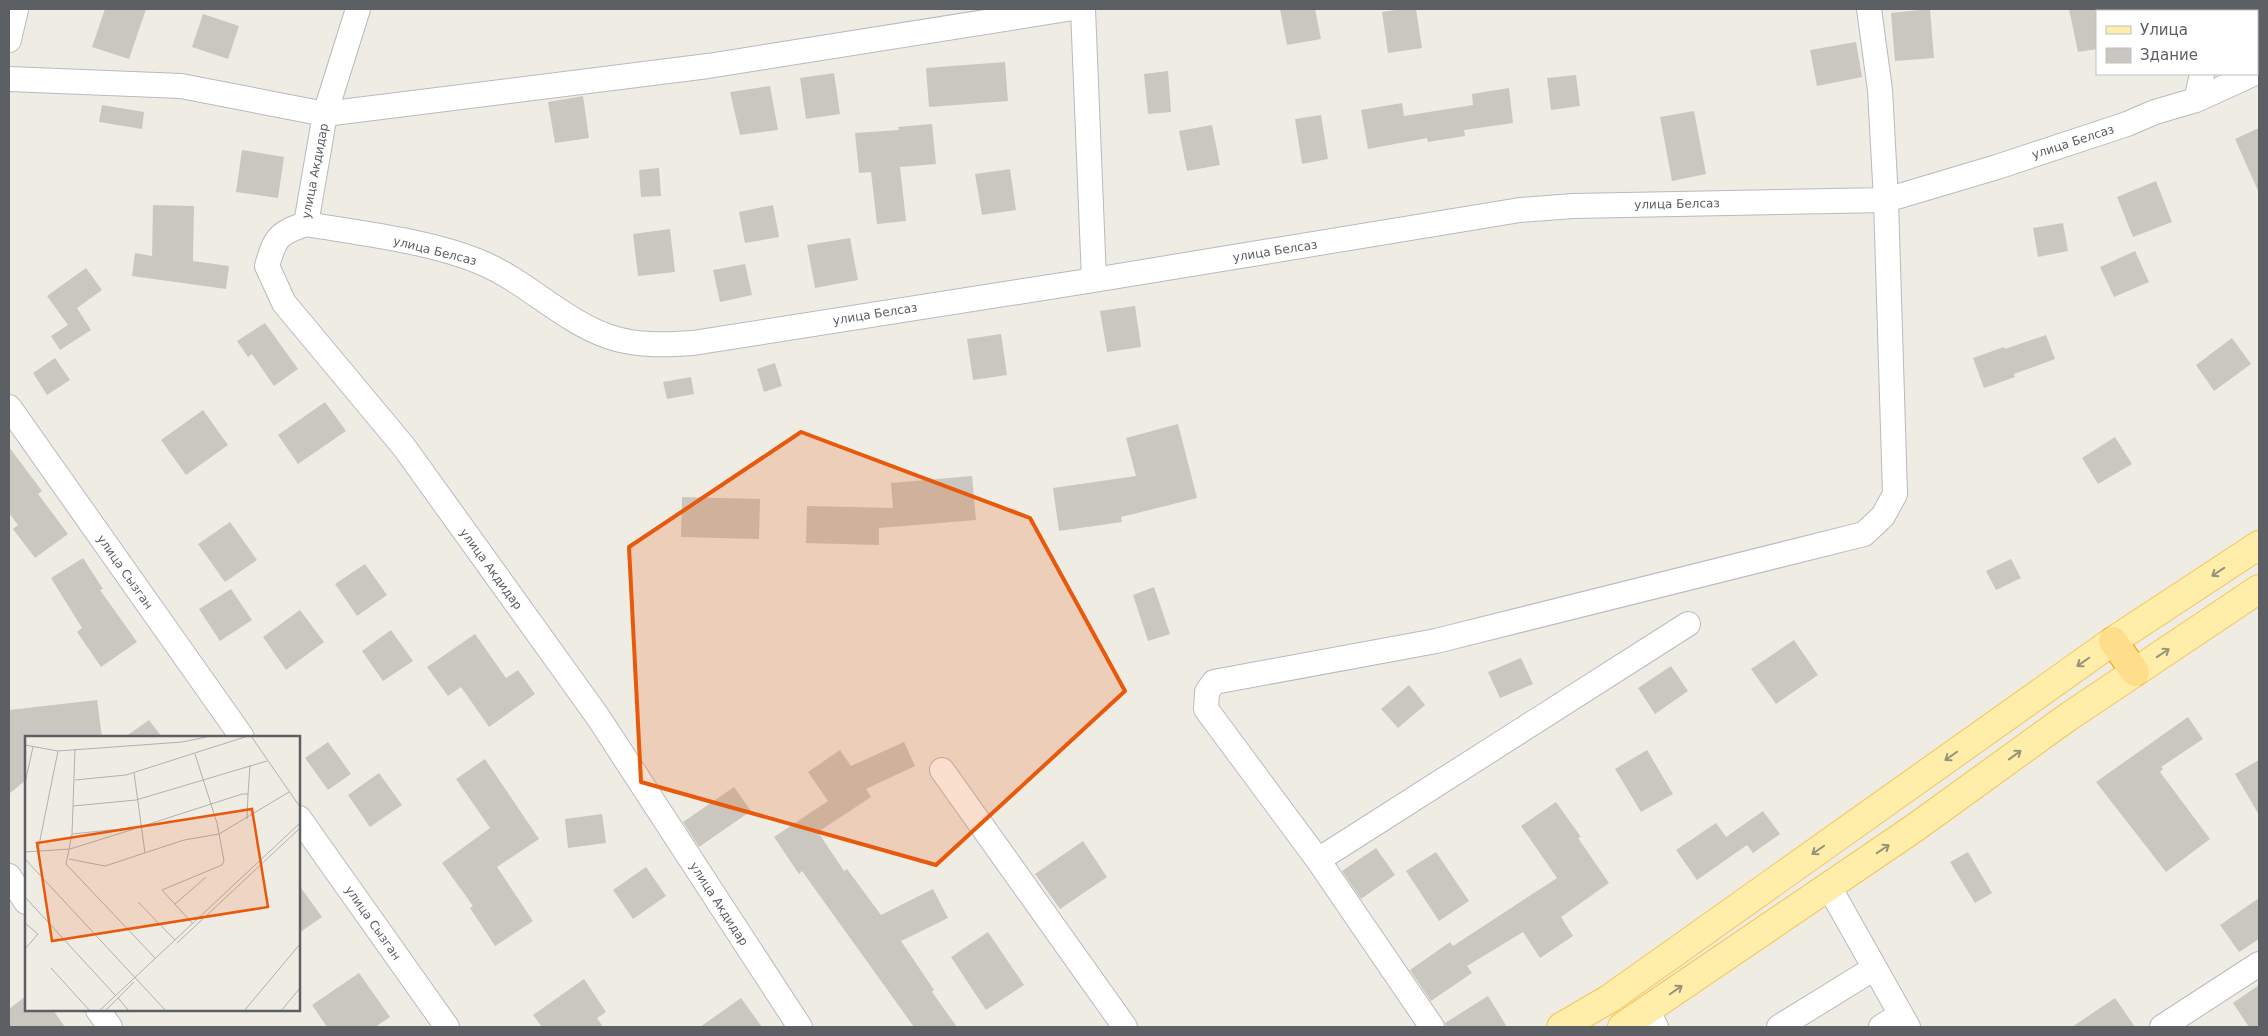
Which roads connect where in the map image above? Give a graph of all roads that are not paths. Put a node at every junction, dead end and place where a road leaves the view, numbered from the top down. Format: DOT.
graph roads {
  1 [pos="16,9"];
  2 [pos="358,9"];
  3 [pos="1066,9"];
  4 [pos="1083,9"];
  5 [pos="1869,9"];
  6 [pos="9,40"];
  7 [pos="2202,75"];
  8 [pos="2251,75"];
  9 [pos="9,79"];
  10 [pos="2196,100"];
  11 [pos="325,114"];
  12 [pos="1886,200"];
  13 [pos="306,224"];
  14 [pos="1094,280"];
  15 [pos="9,408"];
  16 [pos="2259,545"];
  17 [pos="2259,588"];
  18 [pos="1688,624"];
  19 [pos="2113,641"];
  20 [pos="2135,672"];
  21 [pos="241,736"];
  22 [pos="942,770"];
  23 [pos="300,819"];
  24 [pos="1318,860"];
  25 [pos="9,876"];
  26 [pos="1828,885"];
  27 [pos="25,900"];
  28 [pos="2259,964"];
  29 [pos="1873,969"];
  30 [pos="99,1011"];
  31 [pos="1652,1019"];
  32 [pos="1896,1023"];
  33 [pos="110,1027"];
  34 [pos="447,1027"];
  35 [pos="800,1027"];
  36 [pos="1125,1027"];
  37 [pos="1432,1027"];
  38 [pos="1561,1027"];
  39 [pos="1622,1027"];
  40 [pos="1779,1027"];
  41 [pos="2162,1027"];
  1 -- 6 [label="street"];
  2 -- 11 [label="street, улица Акдидар"];
  3 -- 11 [label="street"];
  4 -- 14 [label="street"];
  5 -- 12 [label="street"];
  7 -- 10 [label="street"];
  8 -- 10 [label="street, улица Белсаз"];
  9 -- 11 [label="street"];
  10 -- 12 [label="street, улица Белсаз"];
  11 -- 13 [label="street, улица Акдидар"];
  12 -- 14 [label="street, улица Белсаз"];
  12 -- 24 [label="street"];
  13 -- 14 [label="street, улица Белсаз"];
  13 -- 35 [label="street, улица Акдидар"];
  15 -- 21 [label="street, улица Сызган"];
  16 -- 19 [label="main road, one-way"];
  20 -- 17 [label="main road, one-way"];
  18 -- 24 [label="street"];
  19 -- 20 [label="highway"];
  19 -- 38 [label="main road, one-way"];
  26 -- 20 [label="main road, one-way"];
  22 -- 36 [label="street"];
  23 -- 34 [label="street, улица Сызган"];
  24 -- 37 [label="street"];
  25 -- 27 [label="street"];
  26 -- 29 [label="street"];
  31 -- 26 [label="main road, one-way"];
  28 -- 41 [label="street"];
  29 -- 32 [label="street"];
  29 -- 40 [label="street"];
  30 -- 33 [label="street"];
  31 -- 39 [label="main road"];
}
